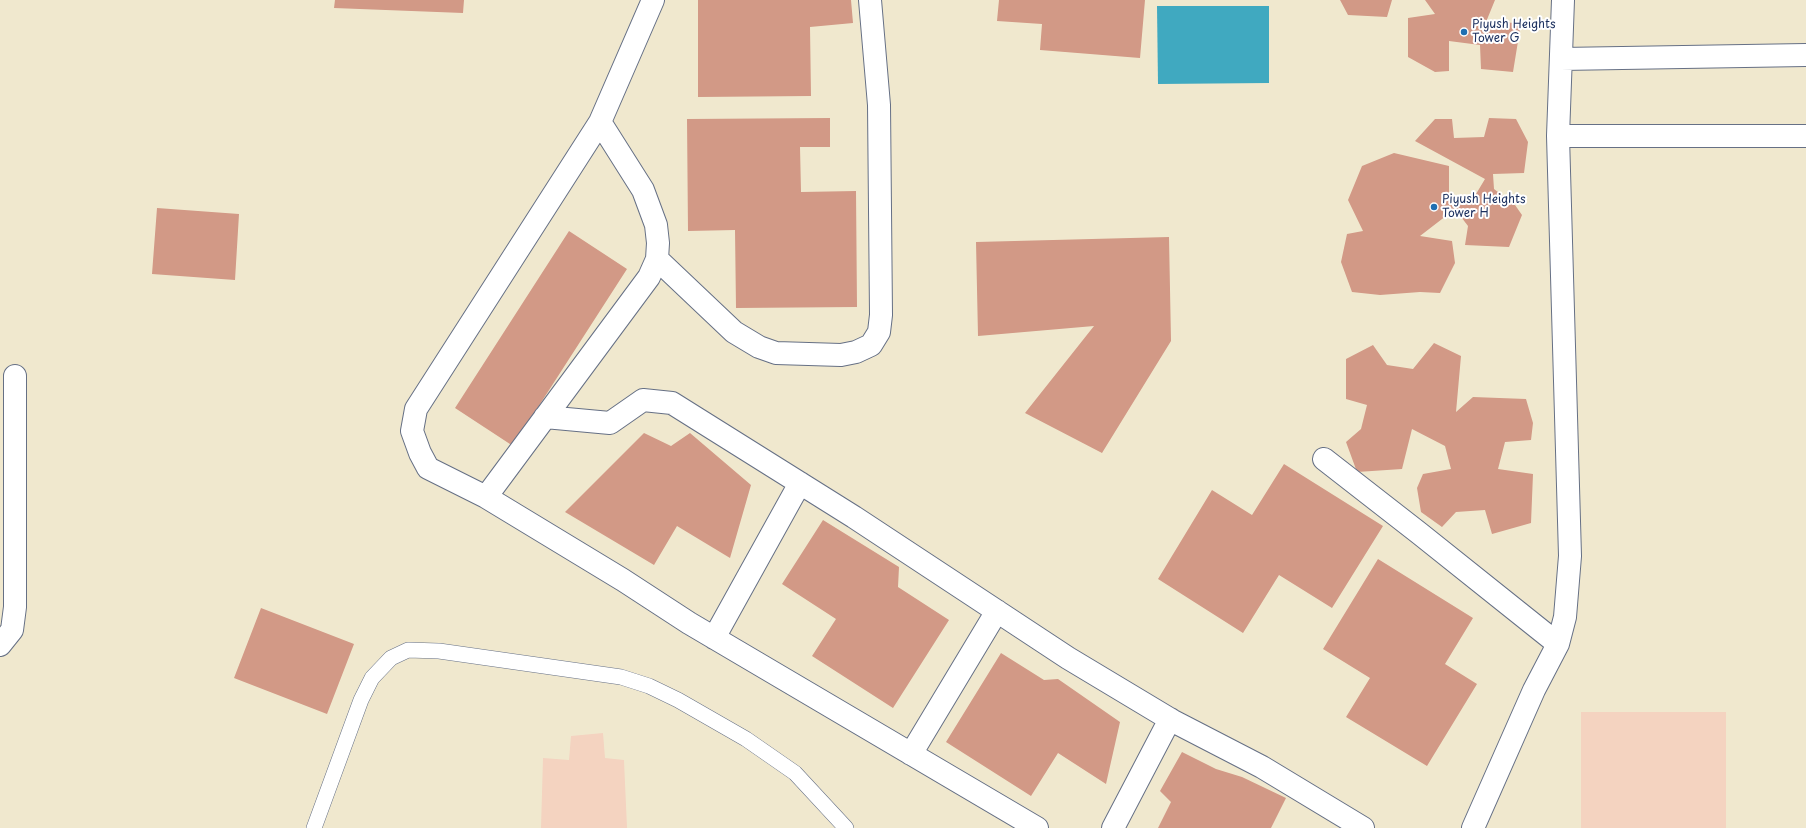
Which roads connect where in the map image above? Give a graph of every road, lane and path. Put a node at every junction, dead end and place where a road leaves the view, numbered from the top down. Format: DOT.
graph roads {
  1 [pos="653,0"];
  2 [pos="870,0"];
  3 [pos="1563,0"];
  4 [pos="1806,54"];
  5 [pos="1561,59"];
  6 [pos="600,122"];
  7 [pos="1558,136"];
  8 [pos="1806,136"];
  9 [pos="657,259"];
  10 [pos="15,376"];
  11 [pos="545,417"];
  12 [pos="1324,459"];
  13 [pos="800,482"];
  14 [pos="486,497"];
  15 [pos="997,611"];
  16 [pos="714,638"];
  17 [pos="1558,644"];
  18 [pos="0,645"];
  19 [pos="1170,720"];
  20 [pos="911,754"];
  21 [pos="1339,823"];
  22 [pos="314,828"];
  23 [pos="846,828"];
  24 [pos="1037,828"];
  25 [pos="1113,828"];
  26 [pos="1362,828"];
  27 [pos="1473,828"];
  1 -- 6 [label="street"];
  2 -- 9 [label="street"];
  3 -- 5 [label="street"];
  4 -- 5 [label="street"];
  5 -- 7 [label="street"];
  6 -- 9 [label="street"];
  6 -- 14 [label="street"];
  7 -- 8 [label="street"];
  7 -- 17 [label="street"];
  9 -- 11 [label="street"];
  10 -- 18 [label="street"];
  11 -- 13 [label="street"];
  11 -- 14 [label="street"];
  12 -- 17 [label="street"];
  13 -- 15 [label="street"];
  13 -- 16 [label="street"];
  14 -- 16 [label="street"];
  15 -- 19 [label="street"];
  15 -- 20 [label="street"];
  16 -- 20 [label="street"];
  17 -- 27 [label="street"];
  19 -- 21 [label="street"];
  19 -- 25 [label="street"];
  20 -- 24 [label="street"];
  21 -- 26 [label="street"];
  22 -- 23 [label="lane"];
}
